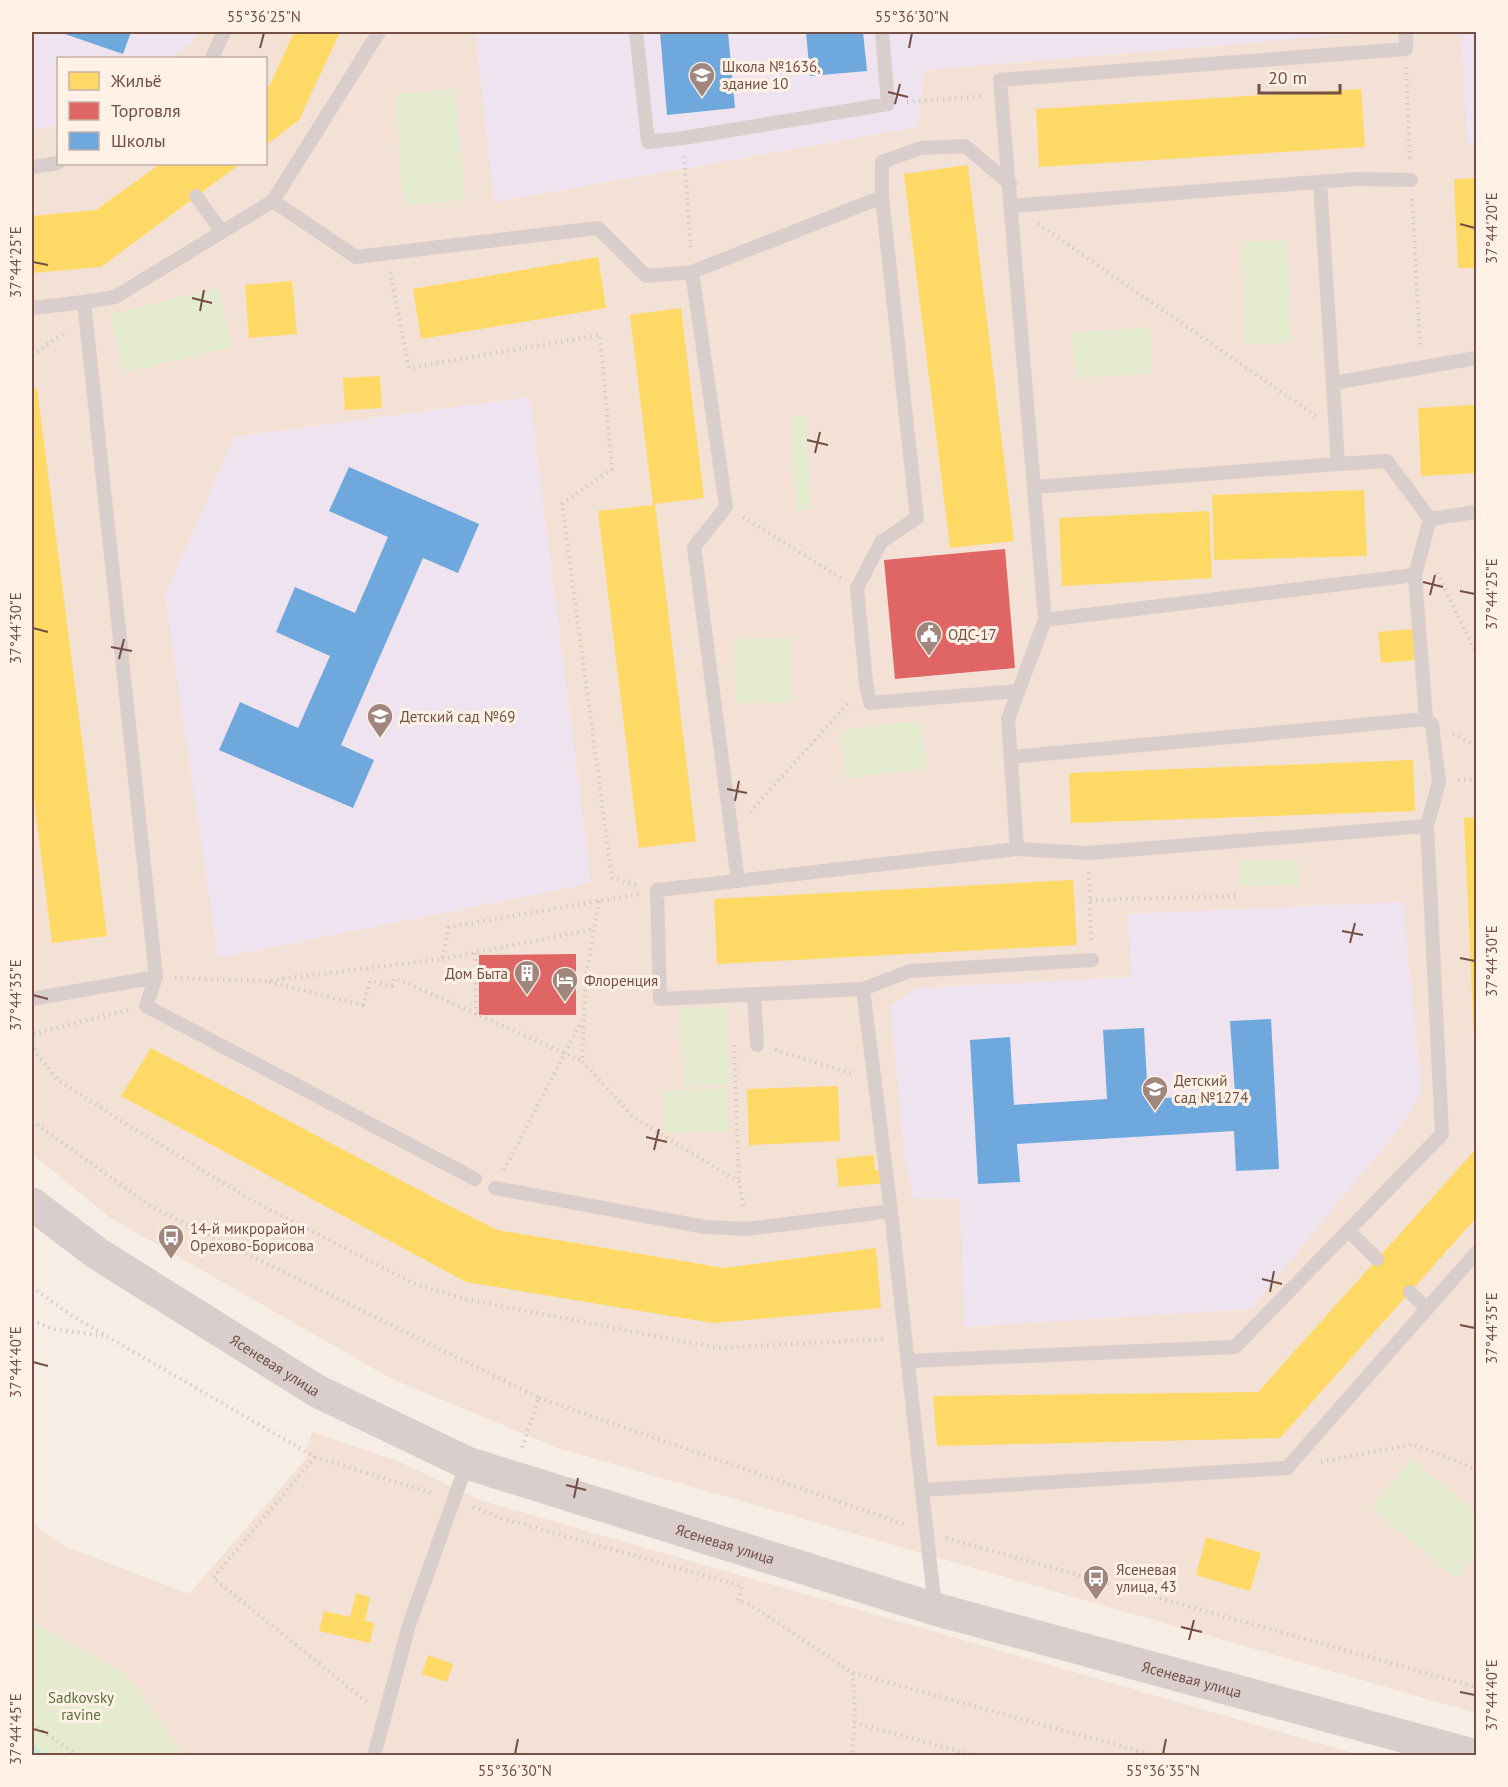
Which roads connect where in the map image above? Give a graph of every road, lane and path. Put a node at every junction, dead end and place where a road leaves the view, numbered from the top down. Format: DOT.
graph roads {
  1 [pos="224,32"];
  2 [pos="379,32"];
  3 [pos="636,32"];
  4 [pos="882,32"];
  5 [pos="1406,32"];
  6 [pos="1406,49"];
  7 [pos="212,57"];
  8 [pos="1001,95"];
  9 [pos="888,104"];
  10 [pos="683,138"];
  11 [pos="57,163"];
  12 [pos="32,167"];
  13 [pos="1411,180"];
  14 [pos="1320,182"];
  15 [pos="1010,184"];
  16 [pos="196,196"];
  17 [pos="882,197"];
  18 [pos="273,201"];
  19 [pos="1011,206"];
  20 [pos="222,232"];
  21 [pos="386,253"];
  22 [pos="692,272"];
  23 [pos="84,302"];
  24 [pos="32,308"];
  25 [pos="85,319"];
  26 [pos="32,355"];
  27 [pos="1476,358"];
  28 [pos="1421,368"];
  29 [pos="1333,382"];
  30 [pos="1336,430"];
  31 [pos="1338,464"];
  32 [pos="1034,487"];
  33 [pos="726,507"];
  34 [pos="1476,512"];
  35 [pos="1430,519"];
  36 [pos="1423,545"];
  37 [pos="1415,575"];
  38 [pos="857,588"];
  39 [pos="1045,620"];
  40 [pos="1476,653"];
  41 [pos="866,683"];
  42 [pos="1018,691"];
  43 [pos="1426,719"];
  44 [pos="1011,757"];
  45 [pos="1427,826"];
  46 [pos="731,833"];
  47 [pos="1017,849"];
  48 [pos="1088,854"];
  49 [pos="738,881"];
  50 [pos="657,890"];
  51 [pos="1240,896"];
  52 [pos="1090,900"];
  53 [pos="599,901"];
  54 [pos="594,928"];
  55 [pos="475,952"];
  56 [pos="442,959"];
  57 [pos="1092,960"];
  58 [pos="156,977"];
  59 [pos="266,981"];
  60 [pos="863,989"];
  61 [pos="754,994"];
  62 [pos="32,999"];
  63 [pos="146,1006"];
  64 [pos="476,1014"];
  65 [pos="584,1018"];
  66 [pos="734,1042"];
  67 [pos="757,1045"];
  68 [pos="564,1053"];
  69 [pos="582,1061"];
  70 [pos="875,1080"];
  71 [pos="32,1121"];
  72 [pos="475,1179"];
  73 [pos="740,1182"];
  74 [pos="495,1188"];
  75 [pos="32,1204"];
  76 [pos="891,1211"];
  77 [pos="747,1228"];
  78 [pos="1348,1230"];
  79 [pos="1476,1253"];
  80 [pos="1377,1259"];
  81 [pos="32,1287"];
  82 [pos="1410,1292"];
  83 [pos="1427,1309"];
  84 [pos="32,1320"];
  85 [pos="106,1336"];
  86 [pos="906,1338"];
  87 [pos="908,1361"];
  88 [pos="539,1398"];
  89 [pos="315,1457"];
  90 [pos="467,1463"];
  91 [pos="1287,1468"];
  92 [pos="1476,1469"];
  93 [pos="511,1477"];
  94 [pos="922,1490"];
  95 [pos="453,1499"];
  96 [pos="501,1518"];
  97 [pos="927,1532"];
  98 [pos="935,1609"];
  99 [pos="853,1673"];
  100 [pos="1476,1687"];
  101 [pos="385,1716"];
  102 [pos="854,1723"];
  103 [pos="32,1724"];
  104 [pos="79,1755"];
  105 [pos="374,1755"];
  106 [pos="852,1755"];
  107 [pos="977,1755"];
  108 [pos="1156,1755"];
  109 [pos="1476,1755"];
  1 -- 7 [label="lane"];
  2 -- 18 [label="lane"];
  3 -- 10 [label="lane"];
  4 -- 9 [label="lane"];
  5 -- 6 [label="lane"];
  6 -- 8 [label="lane"];
  6 -- 13 [label="path"];
  8 -- 9 [label="path"];
  8 -- 15 [label="lane"];
  9 -- 10 [label="lane"];
  10 -- 22 [label="path"];
  11 -- 12 [label="lane"];
  13 -- 14 [label="lane"];
  13 -- 28 [label="path"];
  14 -- 19 [label="lane"];
  14 -- 29 [label="lane"];
  15 -- 17 [label="lane"];
  15 -- 19 [label="lane"];
  16 -- 20 [label="lane"];
  17 -- 22 [label="lane"];
  17 -- 38 [label="lane"];
  18 -- 20 [label="lane"];
  18 -- 21 [label="lane"];
  19 -- 30 [label="path"];
  19 -- 32 [label="lane"];
  20 -- 23 [label="lane"];
  21 -- 22 [label="lane"];
  21 -- 50 [label="path"];
  22 -- 33 [label="lane"];
  23 -- 24 [label="lane"];
  23 -- 25 [label="lane"];
  25 -- 26 [label="path"];
  25 -- 58 [label="lane"];
  27 -- 28 [label="lane"];
  28 -- 29 [label="lane"];
  29 -- 30 [label="lane"];
  30 -- 31 [label="lane"];
  31 -- 32 [label="lane"];
  31 -- 35 [label="lane"];
  32 -- 39 [label="lane"];
  33 -- 38 [label="path"];
  33 -- 46 [label="lane"];
  34 -- 35 [label="lane"];
  35 -- 36 [label="lane"];
  36 -- 37 [label="lane"];
  36 -- 40 [label="path"];
  37 -- 39 [label="lane"];
  37 -- 43 [label="lane"];
  38 -- 41 [label="lane"];
  39 -- 42 [label="lane"];
  41 -- 42 [label="lane"];
  41 -- 46 [label="path"];
  42 -- 44 [label="lane"];
  43 -- 44 [label="lane"];
  43 -- 45 [label="lane"];
  44 -- 47 [label="lane"];
  45 -- 48 [label="lane"];
  45 -- 78 [label="lane"];
  46 -- 49 [label="lane"];
  47 -- 48 [label="lane"];
  47 -- 49 [label="lane"];
  48 -- 52 [label="path"];
  49 -- 50 [label="lane"];
  50 -- 53 [label="path"];
  50 -- 61 [label="lane"];
  51 -- 52 [label="path"];
  52 -- 57 [label="path"];
  53 -- 54 [label="path"];
  53 -- 56 [label="path"];
  54 -- 55 [label="path"];
  54 -- 65 [label="path"];
  55 -- 56 [label="path"];
  55 -- 64 [label="path"];
  56 -- 59 [label="path"];
  57 -- 60 [label="lane"];
  58 -- 59 [label="path"];
  58 -- 62 [label="lane"];
  58 -- 63 [label="lane"];
  59 -- 64 [label="path"];
  60 -- 61 [label="lane"];
  60 -- 70 [label="lane"];
  61 -- 67 [label="lane"];
  63 -- 72 [label="lane"];
  63 -- 86 [label="path"];
  64 -- 68 [label="path"];
  65 -- 68 [label="path"];
  65 -- 69 [label="path"];
  66 -- 73 [label="path"];
  67 -- 70 [label="path"];
  68 -- 69 [label="path"];
  68 -- 74 [label="path"];
  69 -- 73 [label="path"];
  70 -- 76 [label="lane"];
  71 -- 88 [label="path"];
  73 -- 77 [label="path"];
  74 -- 77 [label="lane"];
  75 -- 90 [label="main road, Ясеневая улица"];
  76 -- 77 [label="lane"];
  76 -- 86 [label="lane"];
  78 -- 80 [label="lane"];
  78 -- 87 [label="lane"];
  79 -- 83 [label="lane"];
  81 -- 85 [label="path"];
  82 -- 83 [label="lane"];
  83 -- 91 [label="lane"];
  84 -- 85 [label="path"];
  85 -- 89 [label="path"];
  86 -- 87 [label="lane"];
  87 -- 94 [label="lane"];
  88 -- 93 [label="path"];
  88 -- 97 [label="path"];
  89 -- 95 [label="path"];
  89 -- 101 [label="path"];
  90 -- 93 [label="main road, Ясеневая улица"];
  90 -- 95 [label="lane"];
  91 -- 92 [label="path"];
  91 -- 94 [label="lane"];
  93 -- 96 [label="path"];
  93 -- 98 [label="main road, Ясеневая улица"];
  94 -- 97 [label="lane"];
  95 -- 96 [label="path"];
  95 -- 101 [label="lane"];
  96 -- 99 [label="path"];
  97 -- 98 [label="lane"];
  97 -- 100 [label="path"];
  98 -- 109 [label="main road, Ясеневая улица"];
  99 -- 102 [label="path"];
  99 -- 108 [label="path"];
  101 -- 105 [label="lane"];
  102 -- 106 [label="path"];
  102 -- 107 [label="path"];
  103 -- 104 [label="path"];
}
